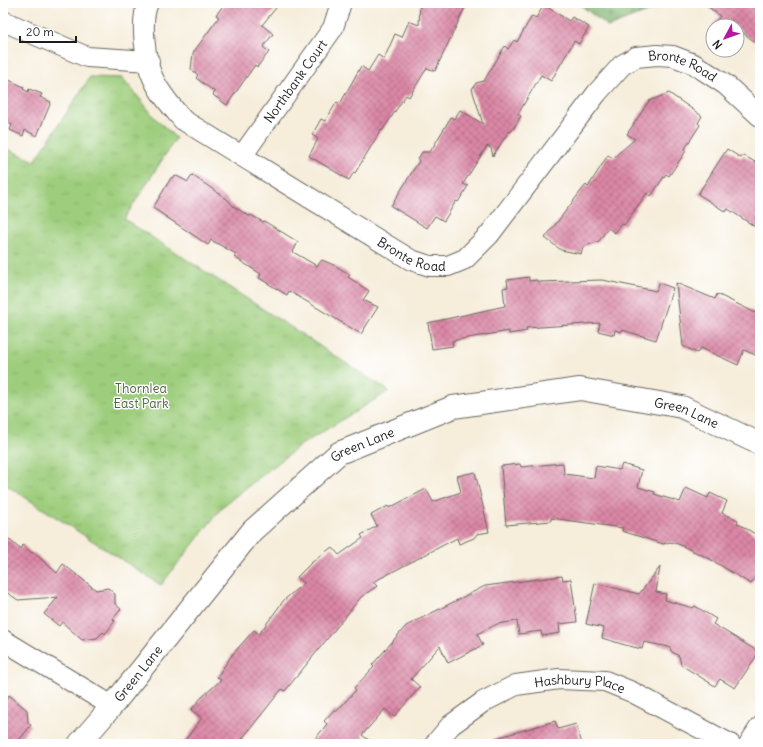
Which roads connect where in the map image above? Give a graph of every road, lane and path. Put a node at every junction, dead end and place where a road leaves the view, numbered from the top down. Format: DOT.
graph roads {
  1 [pos="148,3"];
  2 [pos="341,3"];
  3 [pos="3,21"];
  4 [pos="149,61"];
  5 [pos="760,116"];
  6 [pos="242,156"];
  7 [pos="760,444"];
  8 [pos="3,640"];
  9 [pos="112,706"];
  10 [pos="760,727"];
  11 [pos="79,744"];
  12 [pos="435,744"];
  13 [pos="730,744"];
  14 [pos="749,744"];
  1 -- 4 [label="street, Bronte Road"];
  2 -- 6 [label="street, Northbank Court"];
  3 -- 4 [label="street"];
  4 -- 6 [label="street, Bronte Road"];
  5 -- 6 [label="street, Bronte Road"];
  7 -- 9 [label="street, Green Lane"];
  8 -- 9 [label="street"];
  9 -- 11 [label="street, Green Lane"];
  10 -- 14 [label="street"];
  12 -- 13 [label="street, Hashbury Place"];
}
